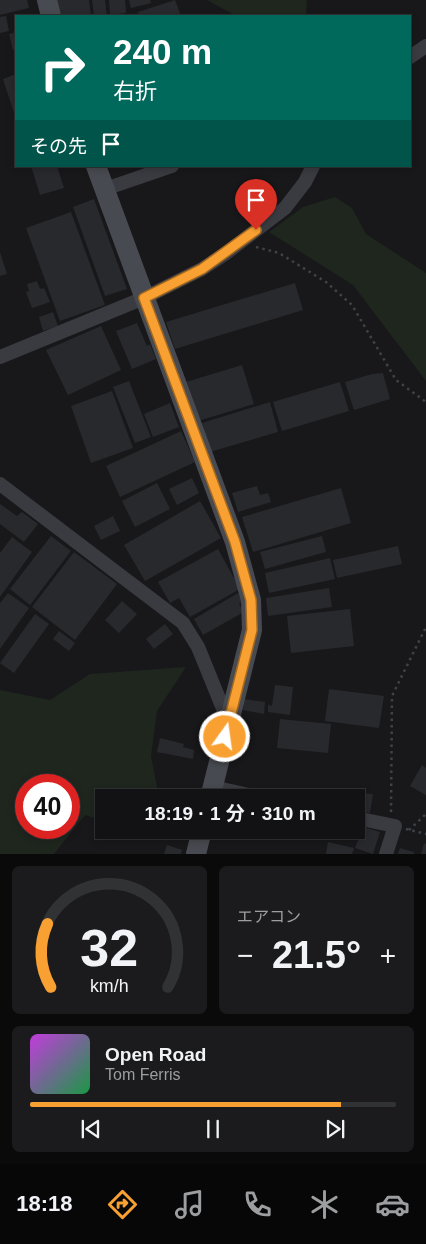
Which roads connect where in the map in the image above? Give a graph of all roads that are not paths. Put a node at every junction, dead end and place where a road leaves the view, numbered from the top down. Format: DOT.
graph roads {
  1 [pos="47,0"];
  2 [pos="51,15"];
  3 [pos="426,46"];
  4 [pos="411,56"];
  5 [pos="96,167"];
  6 [pos="169,167"];
  7 [pos="312,167"];
  8 [pos="105,189"];
  9 [pos="144,298"];
  10 [pos="0,357"];
  11 [pos="0,484"];
  12 [pos="229,721"];
  13 [pos="213,789"];
  14 [pos="365,820"];
  15 [pos="200,839"];
  16 [pos="196,854"];
  17 [pos="386,854"];
  1 -- 2 [label="street"];
  3 -- 4 [label="street"];
  5 -- 8 [label="street"];
  6 -- 8 [label="street"];
  7 -- 9 [label="street"];
  8 -- 9 [label="street"];
  9 -- 10 [label="street"];
  9 -- 12 [label="street"];
  11 -- 12 [label="street"];
  12 -- 13 [label="street"];
  14 -- 17 [label="street"];
  15 -- 16 [label="street"];
}
